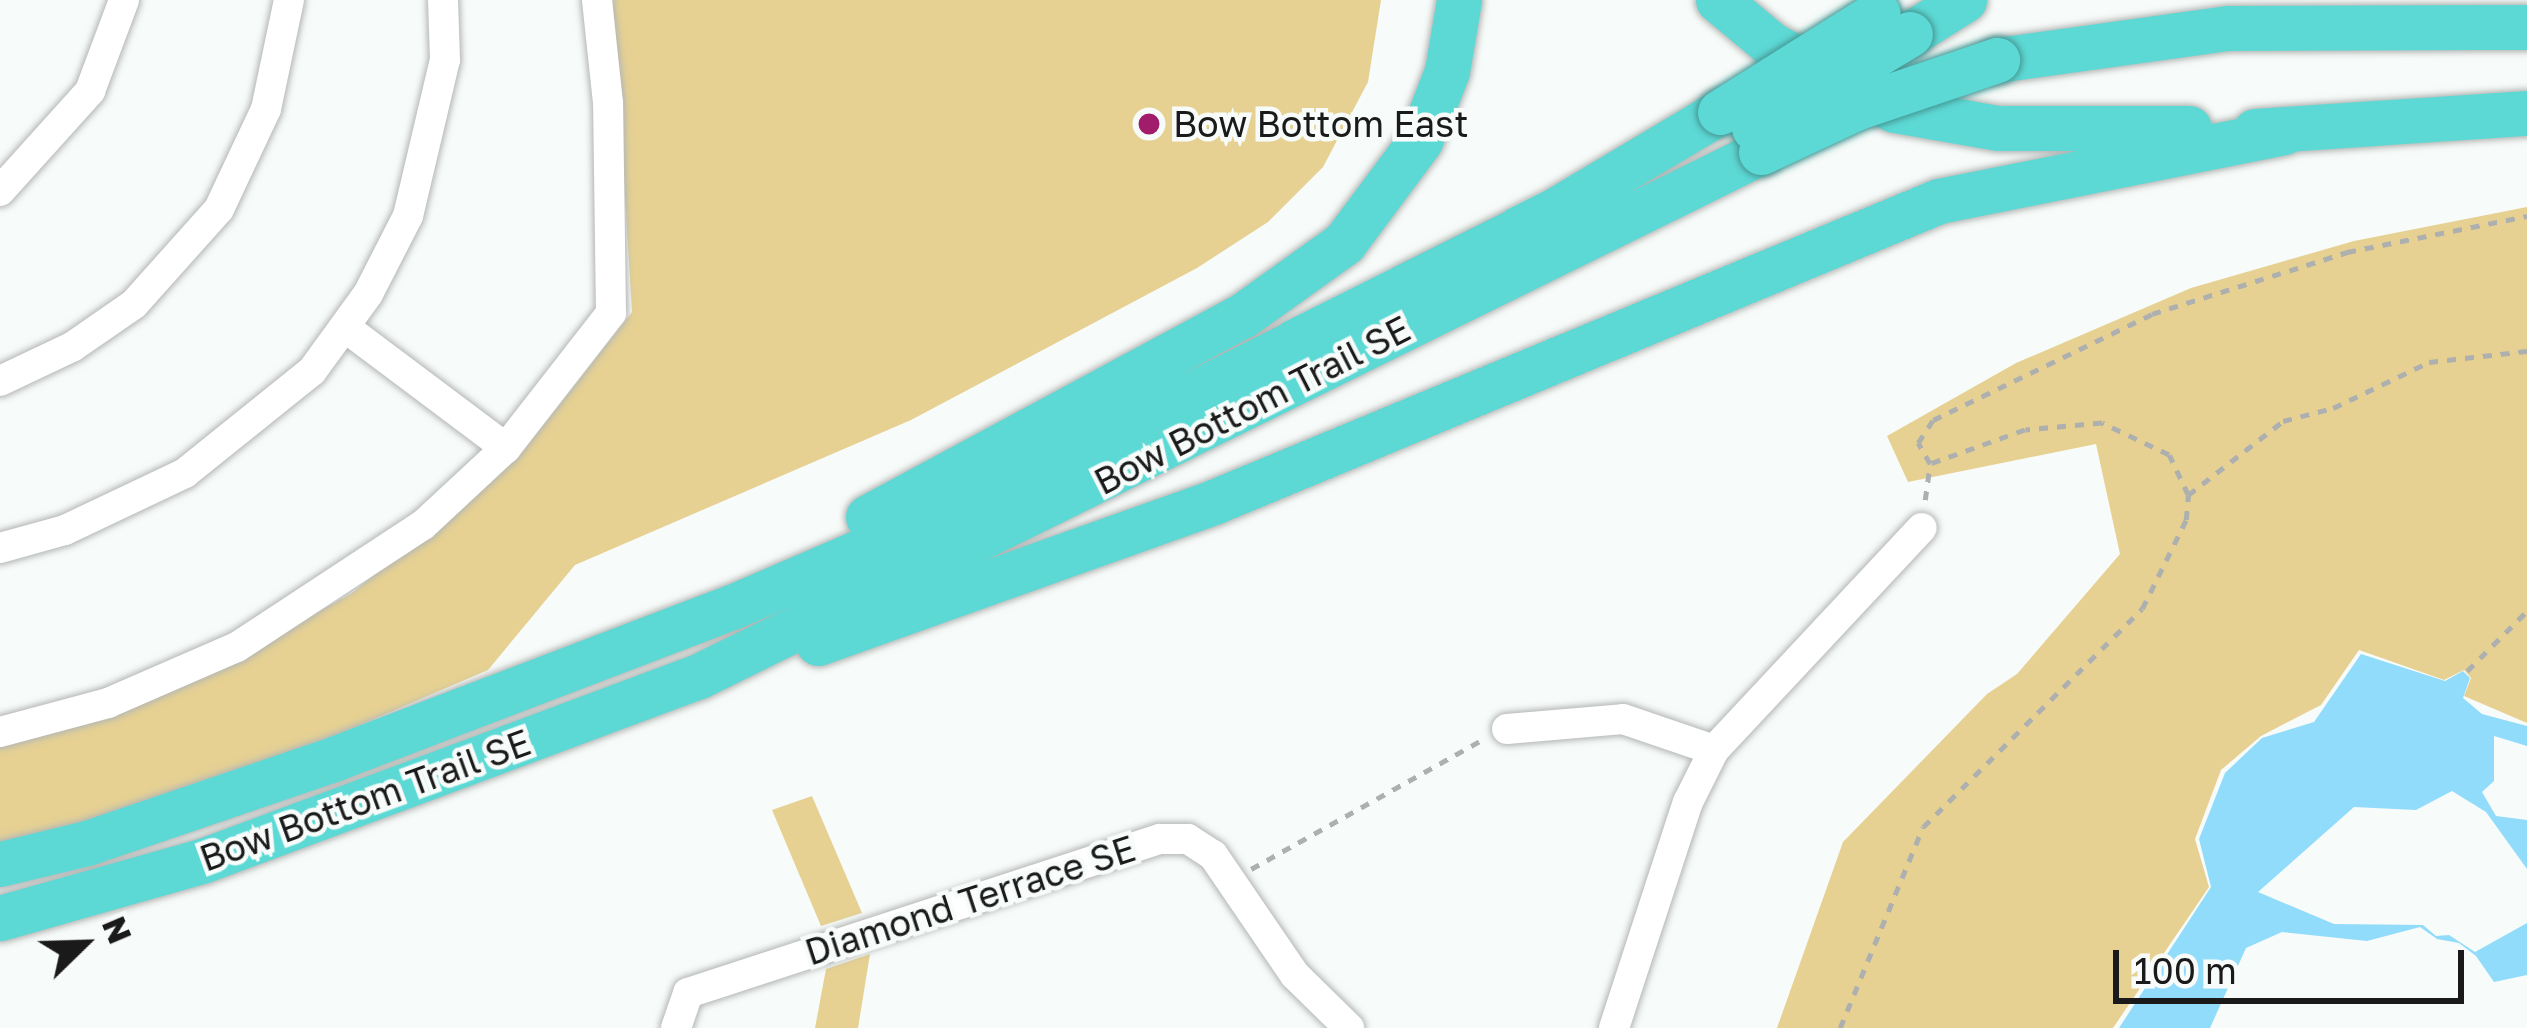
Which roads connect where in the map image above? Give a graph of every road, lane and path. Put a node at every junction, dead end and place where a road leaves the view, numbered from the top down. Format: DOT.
graph roads {
  1 [pos="124,0"];
  2 [pos="289,0"];
  3 [pos="443,0"];
  4 [pos="597,0"];
  5 [pos="1459,0"];
  6 [pos="1718,0"];
  7 [pos="1964,0"];
  8 [pos="1895,16"];
  9 [pos="2527,27"];
  10 [pos="2527,113"];
  11 [pos="1742,132"];
  12 [pos="2284,132"];
  13 [pos="0,191"];
  14 [pos="2527,216"];
  15 [pos="346,328"];
  16 [pos="2527,351"];
  17 [pos="0,382"];
  18 [pos="506,448"];
  19 [pos="1930,464"];
  20 [pos="2188,495"];
  21 [pos="1922,527"];
  22 [pos="0,548"];
  23 [pos="2527,610"];
  24 [pos="668,626"];
  25 [pos="2467,671"];
  26 [pos="699,676"];
  27 [pos="1507,729"];
  28 [pos="0,732"];
  29 [pos="1714,750"];
  30 [pos="0,864"];
  31 [pos="1230,880"];
  32 [pos="0,917"];
  33 [pos="676,1028"];
  34 [pos="1349,1028"];
  35 [pos="1614,1028"];
  36 [pos="1840,1028"];
  1 -- 13 [label="street"];
  2 -- 17 [label="street"];
  3 -- 15 [label="street"];
  4 -- 18 [label="street"];
  5 -- 24 [label="highway"];
  6 -- 12 [label="highway"];
  7 -- 8 [label="highway"];
  8 -- 11 [label="highway, bridge"];
  9 -- 11 [label="highway, Bow Bottom Trail SE, bridge"];
  10 -- 12 [label="highway"];
  11 -- 24 [label="highway, Bow Bottom Trail SE"];
  11 -- 26 [label="highway, Bow Bottom Trail SE"];
  12 -- 26 [label="highway"];
  14 -- 19 [label="path"];
  15 -- 18 [label="street"];
  15 -- 22 [label="street"];
  16 -- 20 [label="path"];
  18 -- 28 [label="street"];
  19 -- 20 [label="path"];
  19 -- 21 [label="path"];
  20 -- 36 [label="path"];
  21 -- 29 [label="street"];
  23 -- 25 [label="path"];
  24 -- 30 [label="highway, Bow Bottom Trail SE"];
  26 -- 32 [label="highway, Bow Bottom Trail SE"];
  27 -- 29 [label="street"];
  27 -- 31 [label="path"];
  29 -- 35 [label="street"];
  31 -- 33 [label="street, Diamond Terrace SE"];
  31 -- 34 [label="street, Diamond Terrace SE"];
}
